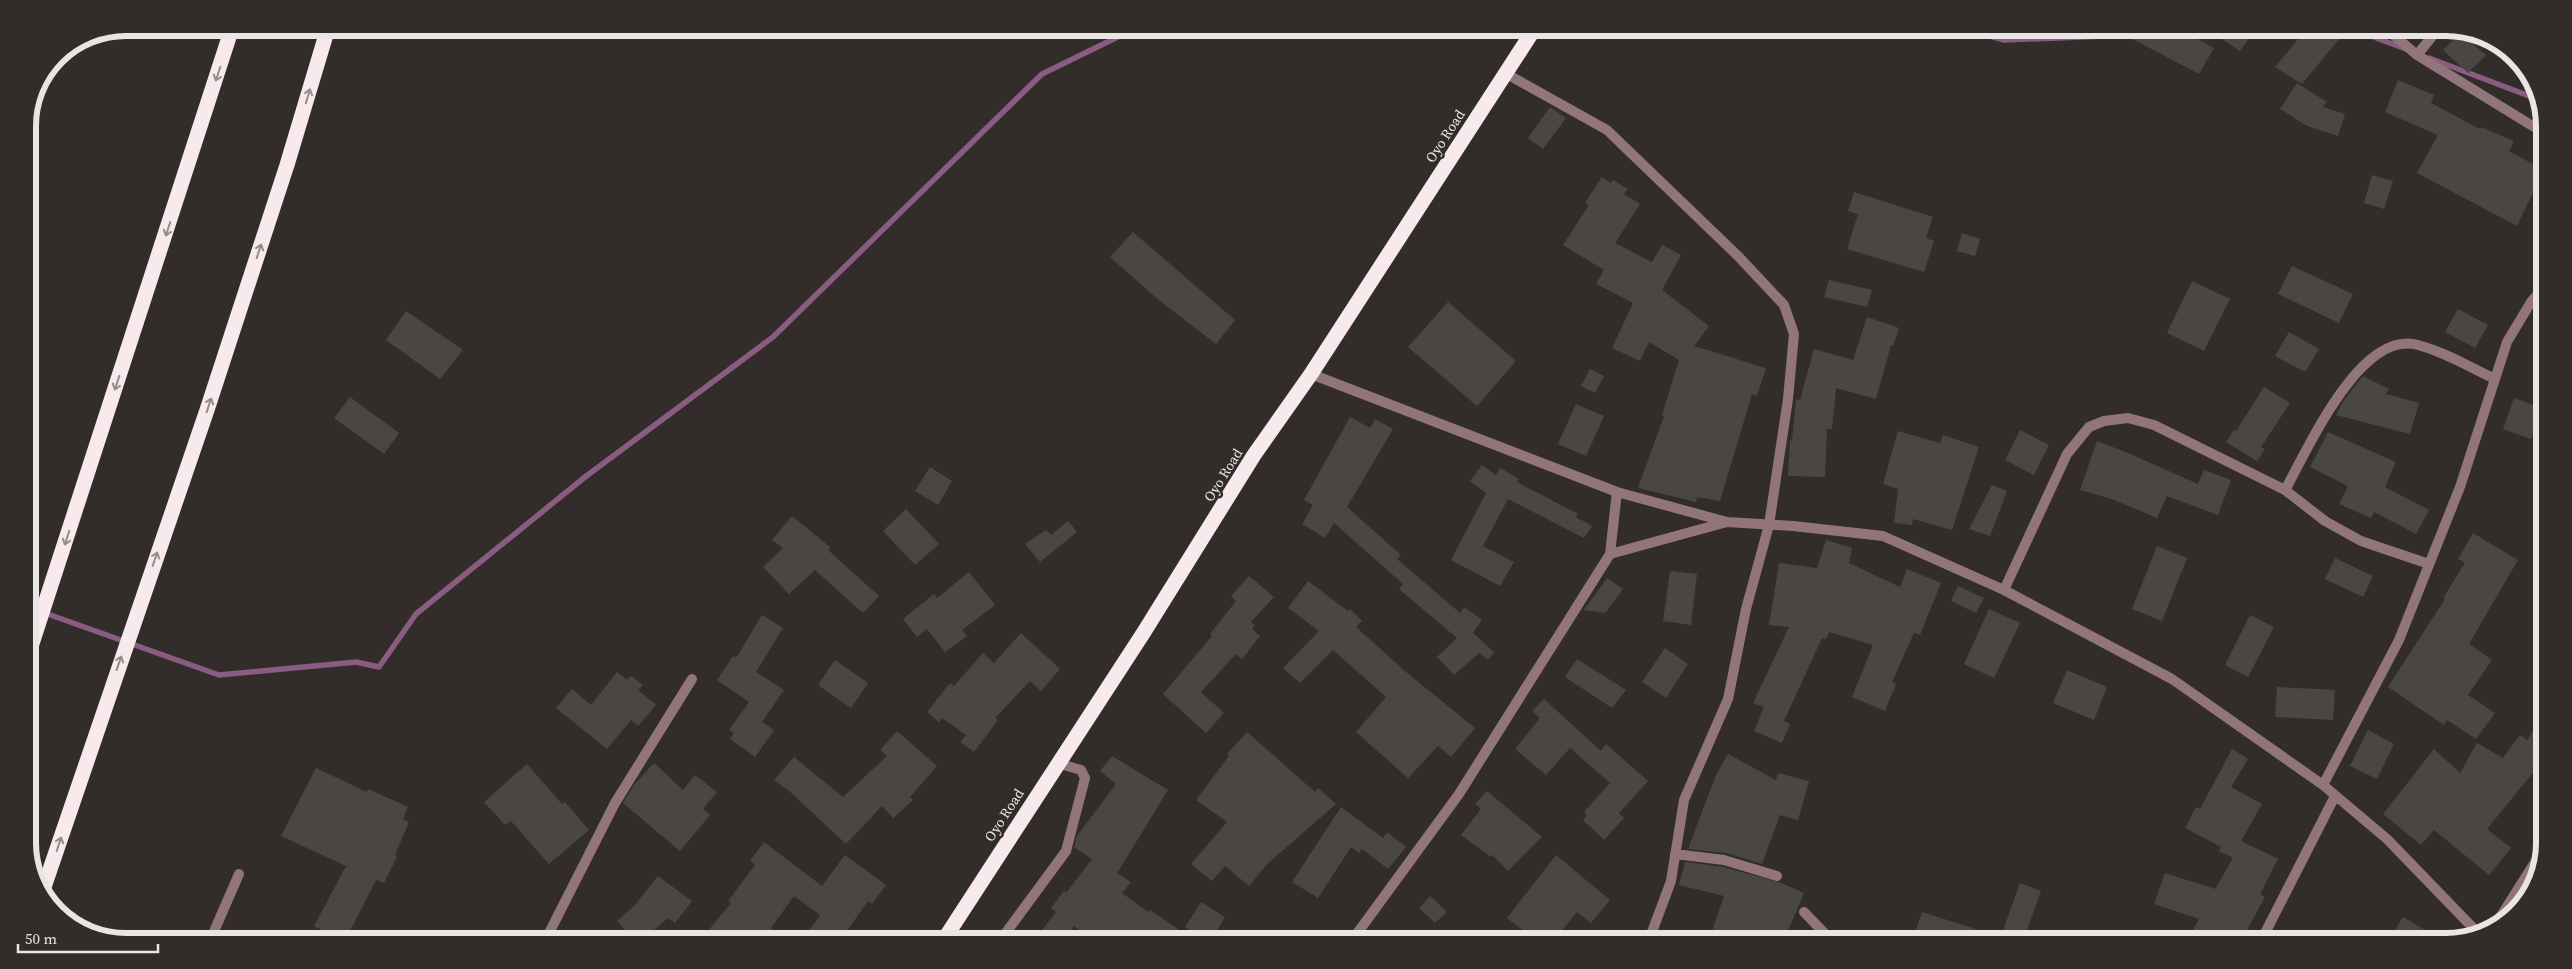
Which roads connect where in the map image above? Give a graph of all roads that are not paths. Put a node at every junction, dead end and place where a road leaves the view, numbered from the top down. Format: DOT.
graph roads {
  1 [pos="229,36"];
  2 [pos="326,36"];
  3 [pos="1530,36"];
  4 [pos="2395,36"];
  5 [pos="2432,36"];
  6 [pos="2417,55"];
  7 [pos="1505,73"];
  8 [pos="2536,128"];
  9 [pos="2536,296"];
  10 [pos="1311,374"];
  11 [pos="2495,379"];
  12 [pos="2285,490"];
  13 [pos="1617,492"];
  14 [pos="1727,522"];
  15 [pos="1769,525"];
  16 [pos="1610,554"];
  17 [pos="2429,564"];
  18 [pos="2004,590"];
  19 [pos="36,631"];
  20 [pos="692,679"];
  21 [pos="1057,763"];
  22 [pos="2323,785"];
  23 [pos="2335,796"];
  24 [pos="1675,854"];
  25 [pos="2533,866"];
  26 [pos="239,874"];
  27 [pos="1777,876"];
  28 [pos="45,882"];
  29 [pos="2504,911"];
  30 [pos="1804,912"];
  31 [pos="2473,928"];
  32 [pos="213,933"];
  33 [pos="549,933"];
  34 [pos="947,933"];
  35 [pos="1006,933"];
  36 [pos="1357,933"];
  37 [pos="1651,933"];
  38 [pos="1824,933"];
  39 [pos="2265,933"];
  1 -- 19 [label="highway, one-way"];
  28 -- 2 [label="highway, one-way"];
  3 -- 7 [label="highway, Oyo Road"];
  4 -- 6 [label="street"];
  5 -- 6 [label="street"];
  6 -- 8 [label="street"];
  7 -- 10 [label="highway, Oyo Road"];
  7 -- 15 [label="street"];
  9 -- 11 [label="street"];
  10 -- 13 [label="street"];
  10 -- 21 [label="highway, Oyo Road"];
  11 -- 12 [label="street"];
  11 -- 17 [label="street"];
  12 -- 17 [label="street"];
  12 -- 18 [label="street"];
  13 -- 14 [label="street"];
  13 -- 16 [label="street"];
  14 -- 15 [label="street"];
  14 -- 16 [label="street"];
  15 -- 18 [label="street"];
  15 -- 24 [label="street"];
  16 -- 36 [label="street"];
  17 -- 22 [label="street"];
  18 -- 22 [label="street"];
  20 -- 33 [label="street"];
  21 -- 34 [label="highway, Oyo Road"];
  21 -- 35 [label="street"];
  22 -- 23 [label="street"];
  23 -- 31 [label="street"];
  23 -- 39 [label="street"];
  24 -- 27 [label="street"];
  24 -- 37 [label="street"];
  25 -- 29 [label="street"];
  26 -- 32 [label="street"];
  30 -- 38 [label="street"];
}
